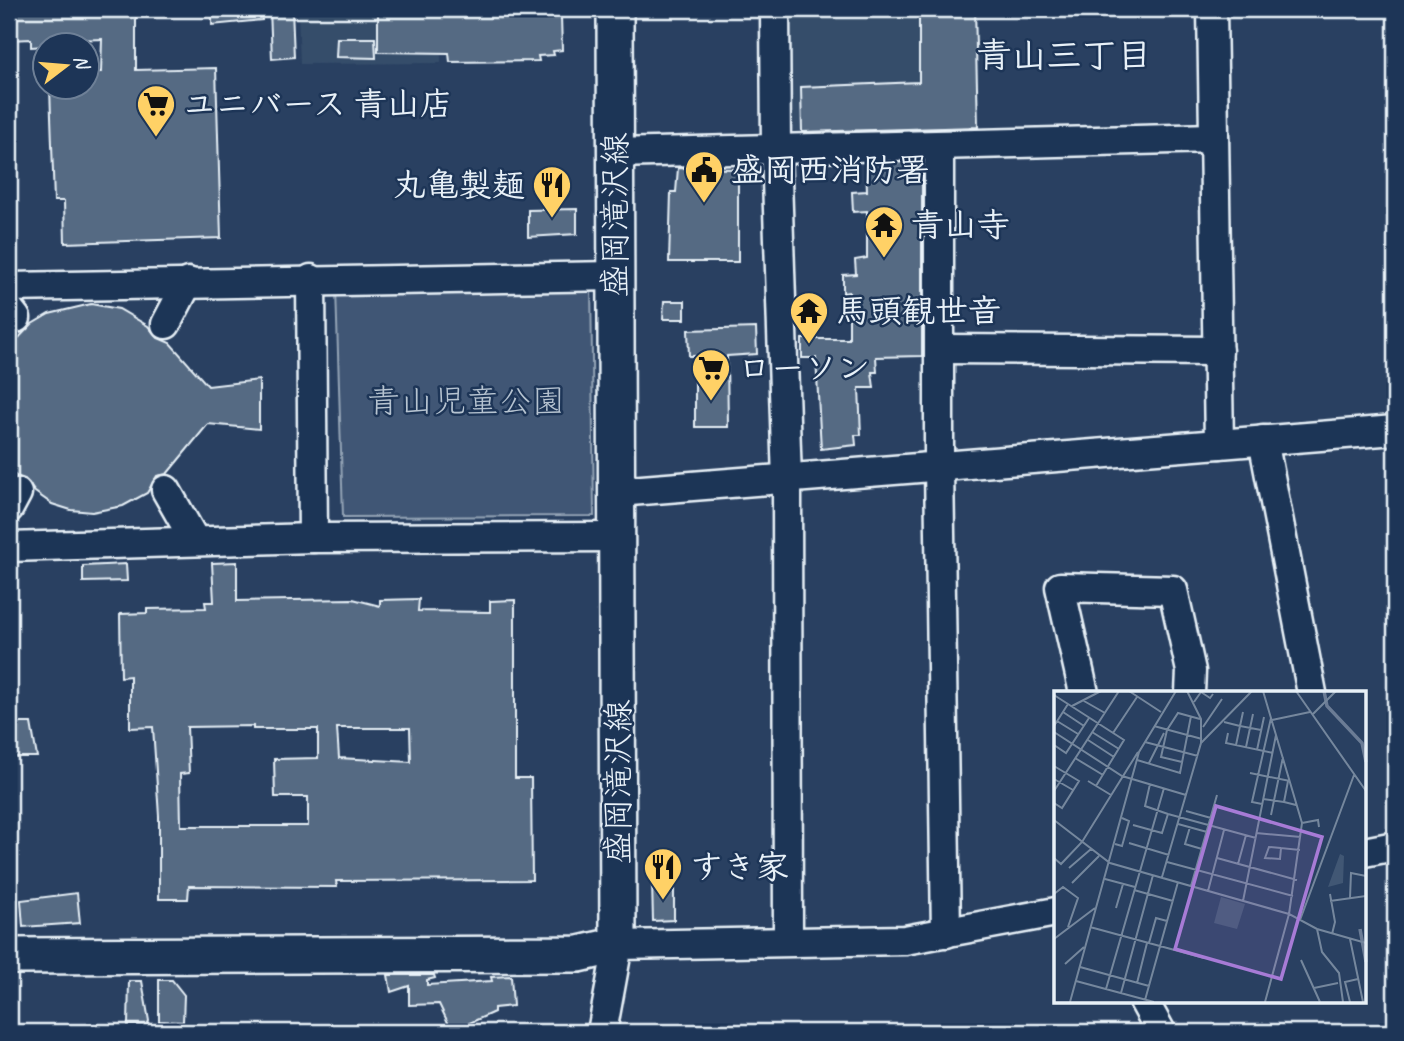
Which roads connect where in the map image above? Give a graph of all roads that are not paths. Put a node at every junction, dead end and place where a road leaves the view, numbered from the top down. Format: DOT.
graph roads {
  1 [pos="615,9"];
  2 [pos="775,9"];
  3 [pos="1212,9"];
  4 [pos="1214,138"];
  5 [pos="939,145"];
  6 [pos="776,149"];
  7 [pos="615,153"];
  8 [pos="615,276"];
  9 [pos="311,279"];
  10 [pos="188,282"];
  11 [pos="9,287"];
  12 [pos="166,324"];
  13 [pos="939,349"];
  14 [pos="1218,351"];
  15 [pos="1395,430"];
  16 [pos="1263,440"];
  17 [pos="1219,444"];
  18 [pos="939,466"];
  19 [pos="787,480"];
  20 [pos="166,490"];
  21 [pos="617,492"];
  22 [pos="617,537"];
  23 [pos="313,538"];
  24 [pos="195,541"];
  25 [pos="9,547"];
  26 [pos="1084,691"];
  27 [pos="1190,691"];
  28 [pos="1312,691"];
  29 [pos="1395,846"];
  30 [pos="1366,852"];
  31 [pos="1054,912"];
  32 [pos="946,933"];
  33 [pos="788,941"];
  34 [pos="618,946"];
  35 [pos="9,956"];
  36 [pos="1145,1002"];
  37 [pos="602,1032"];
  38 [pos="1161,1032"];
  1 -- 7 [label="main road, 盛岡滝沢線"];
  2 -- 6 [label="street"];
  3 -- 4 [label="street"];
  4 -- 5 [label="street"];
  4 -- 14 [label="street"];
  5 -- 6 [label="street"];
  5 -- 13 [label="street"];
  6 -- 7 [label="street"];
  6 -- 19 [label="street"];
  7 -- 8 [label="main road, 盛岡滝沢線"];
  8 -- 9 [label="street"];
  8 -- 21 [label="main road, 盛岡滝沢線"];
  9 -- 10 [label="street"];
  9 -- 23 [label="street"];
  10 -- 11 [label="street"];
  10 -- 12 [label="street"];
  13 -- 14 [label="street"];
  13 -- 18 [label="street"];
  14 -- 17 [label="street"];
  15 -- 16 [label="street"];
  16 -- 17 [label="street"];
  16 -- 28 [label="street"];
  17 -- 18 [label="street"];
  18 -- 19 [label="street"];
  18 -- 32 [label="street"];
  19 -- 21 [label="street"];
  19 -- 33 [label="street"];
  20 -- 24 [label="street"];
  21 -- 22 [label="main road, 盛岡滝沢線"];
  22 -- 23 [label="street"];
  22 -- 34 [label="main road, 盛岡滝沢線"];
  23 -- 24 [label="street"];
  24 -- 25 [label="street"];
  26 -- 27 [label="street"];
  29 -- 30 [label="street"];
  31 -- 32 [label="street"];
  32 -- 33 [label="street"];
  33 -- 34 [label="street"];
  34 -- 35 [label="main road"];
  34 -- 37 [label="street"];
  36 -- 38 [label="street"];
}
